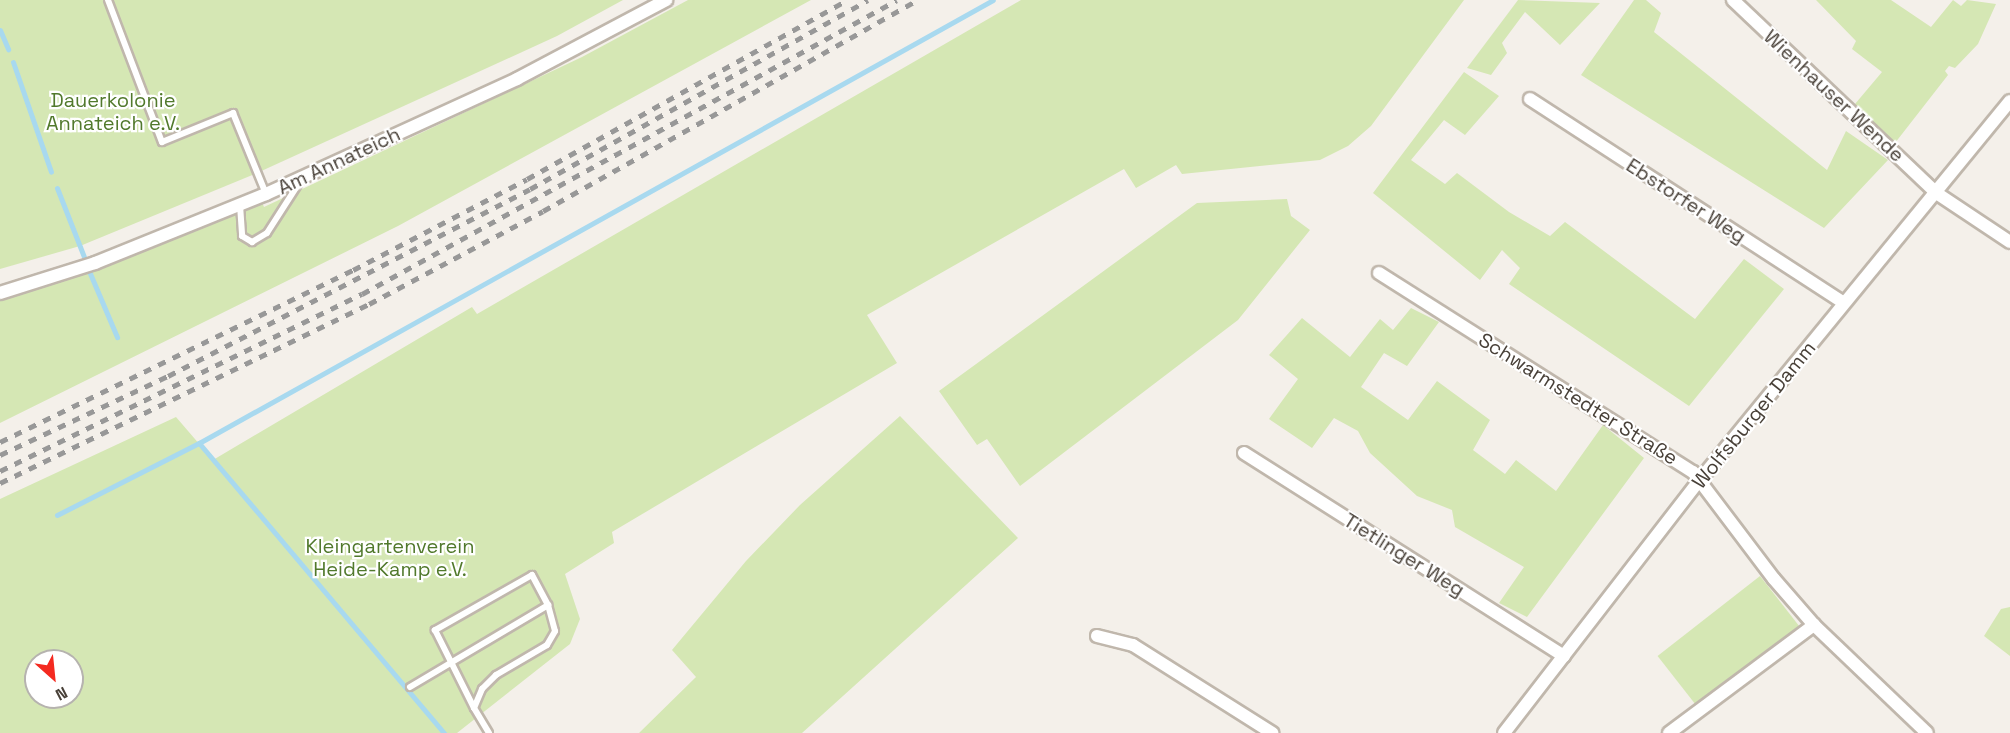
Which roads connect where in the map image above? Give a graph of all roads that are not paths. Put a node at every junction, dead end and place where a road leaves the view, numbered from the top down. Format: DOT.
graph roads {
  1 [pos="108,0"];
  2 [pos="666,0"];
  3 [pos="1732,0"];
  4 [pos="1530,99"];
  5 [pos="2010,101"];
  6 [pos="302,178"];
  7 [pos="1935,192"];
  8 [pos="266,194"];
  9 [pos="240,205"];
  10 [pos="2010,242"];
  11 [pos="1379,273"];
  12 [pos="0,293"];
  13 [pos="1843,302"];
  14 [pos="1244,453"];
  15 [pos="1700,481"];
  16 [pos="548,605"];
  17 [pos="1814,625"];
  18 [pos="1097,636"];
  19 [pos="1564,656"];
  20 [pos="451,661"];
  21 [pos="410,687"];
  22 [pos="474,708"];
  23 [pos="489,733"];
  24 [pos="1272,733"];
  25 [pos="1504,733"];
  26 [pos="1669,733"];
  27 [pos="1927,733"];
  1 -- 8 [label="lane"];
  2 -- 6 [label="street, Am Annateich"];
  3 -- 7 [label="street, Wienhauser Wende"];
  4 -- 13 [label="street, Ebstorfer Weg"];
  5 -- 7 [label="street, Wolfsburger Damm"];
  6 -- 8 [label="street, Am Annateich"];
  6 -- 9 [label="lane"];
  7 -- 10 [label="street, Wienhauser Wende"];
  7 -- 13 [label="street, Wolfsburger Damm"];
  8 -- 9 [label="street, Am Annateich"];
  9 -- 12 [label="street, Am Annateich"];
  11 -- 15 [label="street, Schwarmstedter Straße"];
  13 -- 15 [label="street, Wolfsburger Damm"];
  14 -- 19 [label="street, Tietlinger Weg"];
  15 -- 17 [label="street, Schwarmstedter Straße"];
  15 -- 19 [label="street, Wolfsburger Damm"];
  16 -- 20 [label="lane"];
  16 -- 20 [label="lane"];
  16 -- 22 [label="lane"];
  17 -- 26 [label="street"];
  17 -- 27 [label="street, Schwarmstedter Straße"];
  18 -- 24 [label="street"];
  19 -- 25 [label="street, Wolfsburger Damm"];
  20 -- 21 [label="lane"];
  20 -- 22 [label="lane"];
  22 -- 23 [label="lane"];
}
